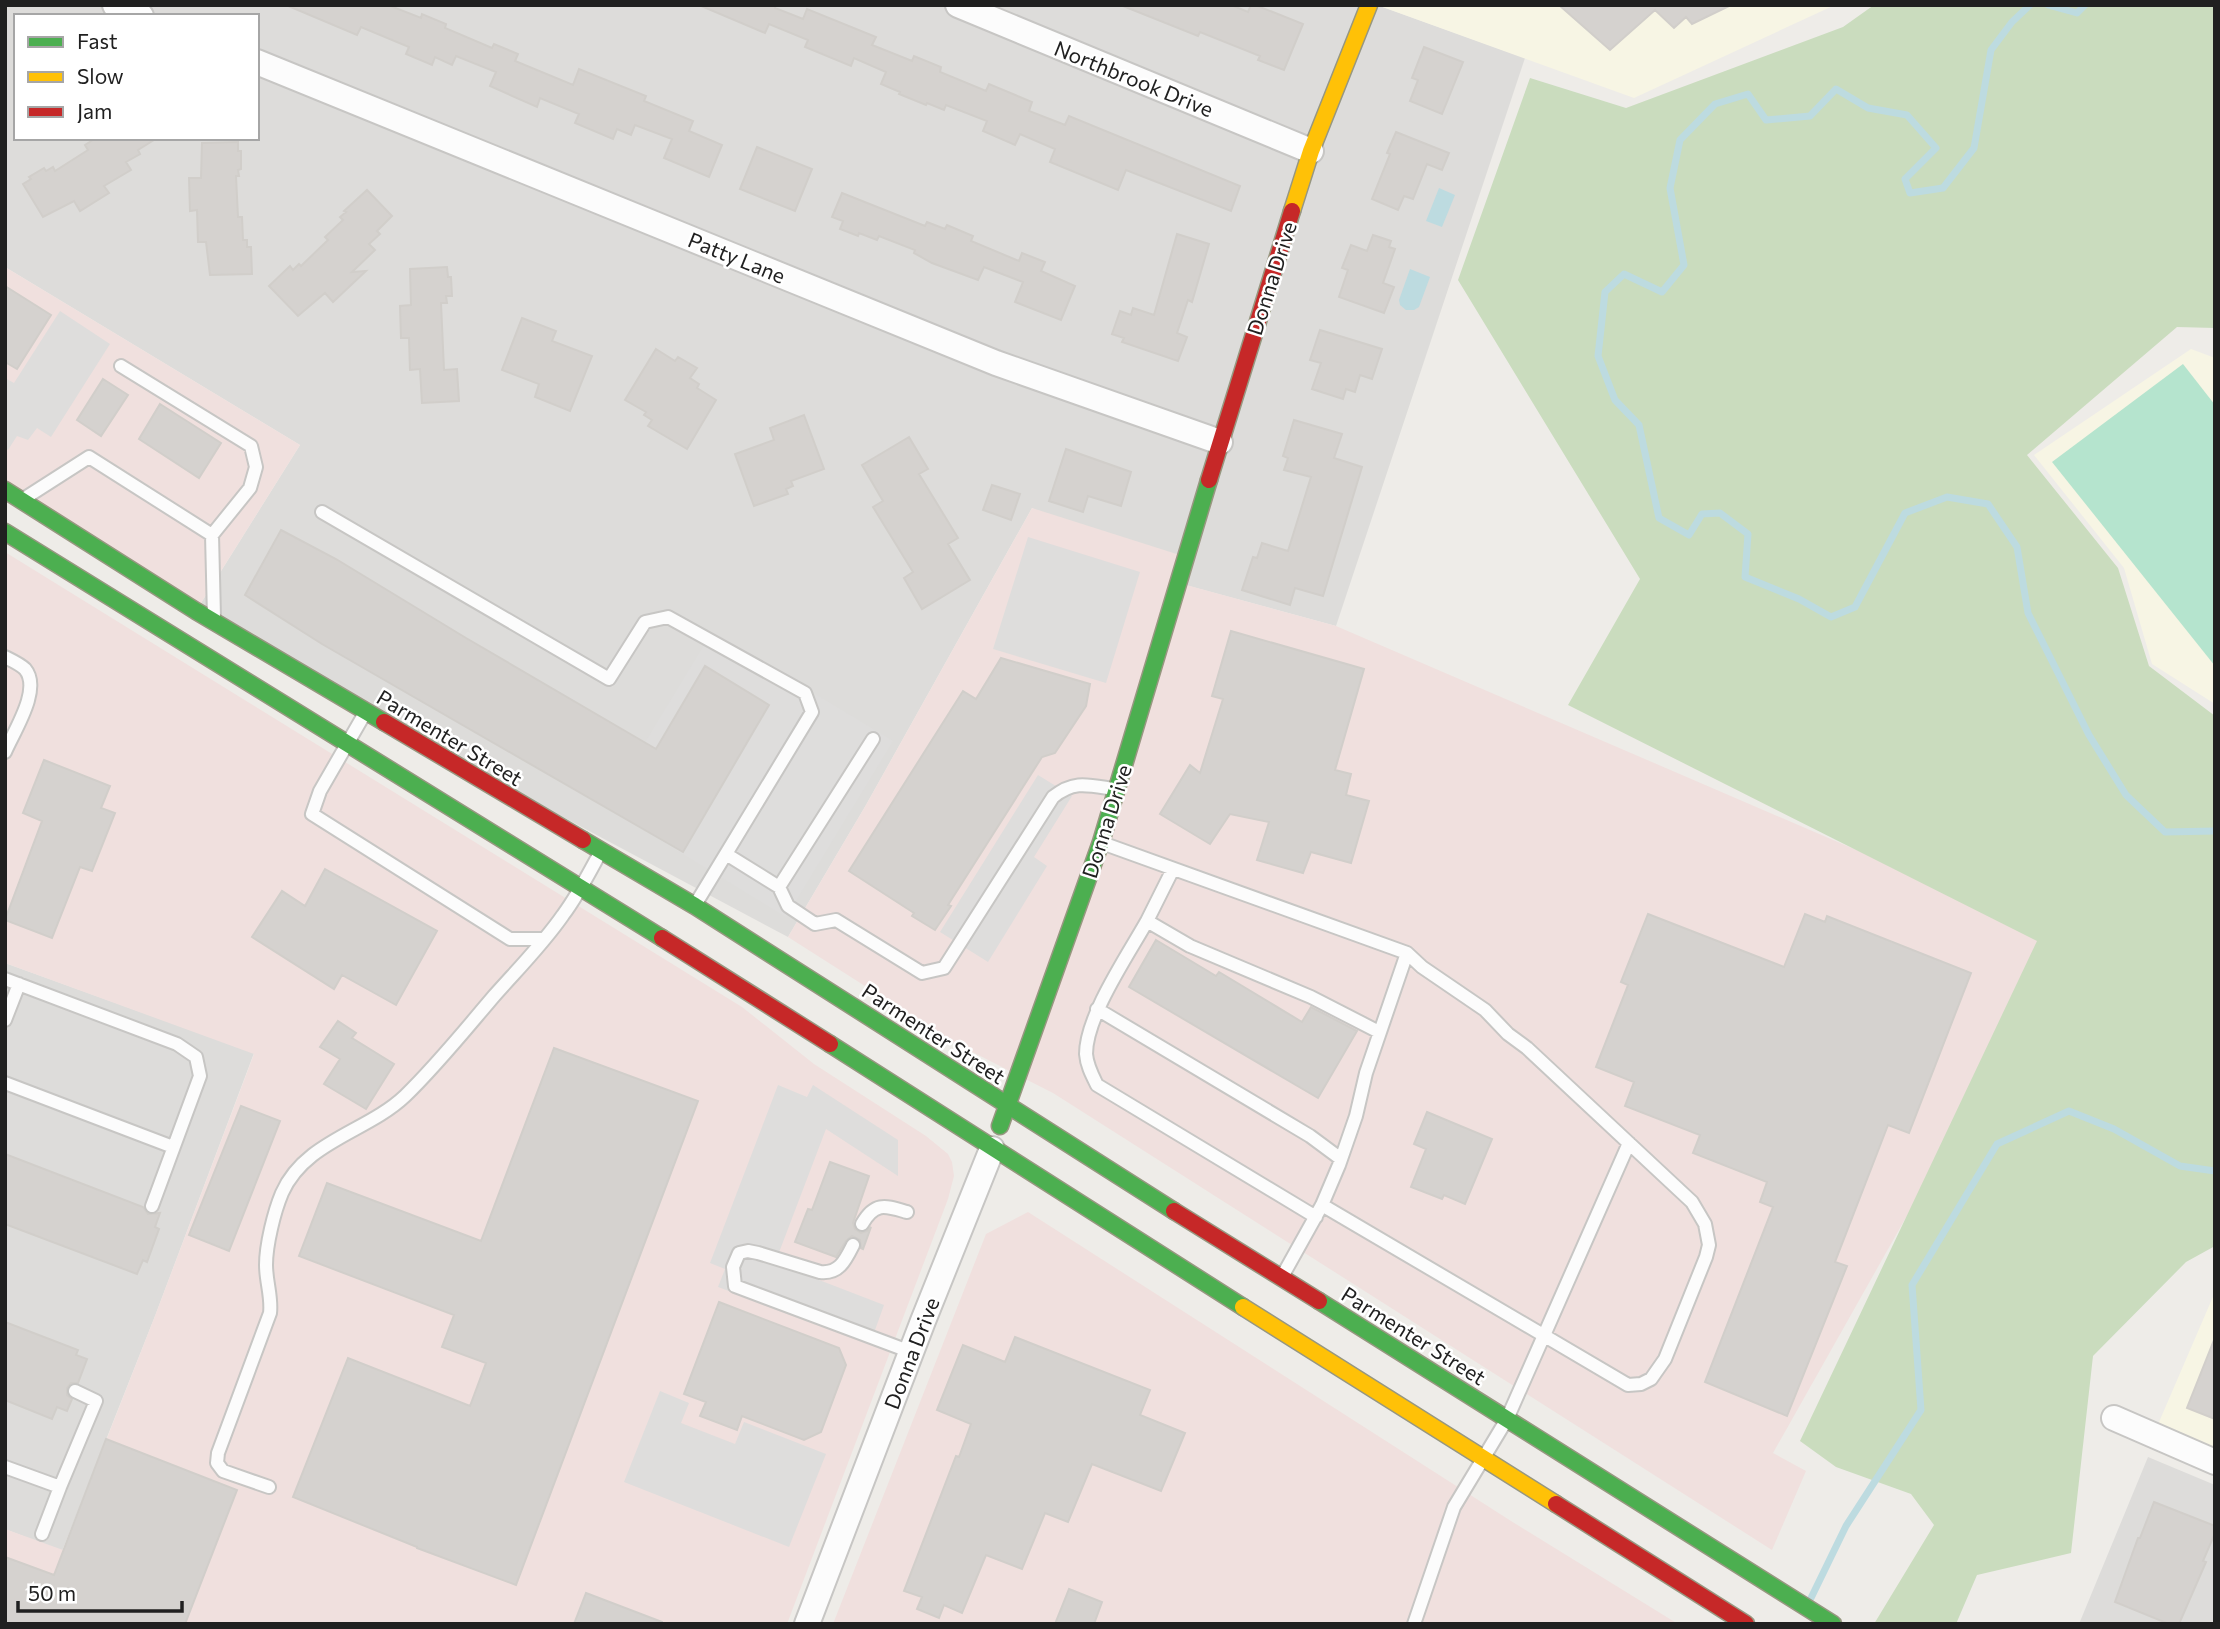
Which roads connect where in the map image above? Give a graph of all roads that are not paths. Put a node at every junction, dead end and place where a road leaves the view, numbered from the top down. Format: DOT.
graph roads {
  1 [pos="115,5"];
  2 [pos="958,5"];
  3 [pos="1369,5"];
  4 [pos="136,14"];
  5 [pos="259,63"];
  6 [pos="1311,151"];
  7 [pos="121,366"];
  8 [pos="1220,442"];
  9 [pos="13,495"];
  10 [pos="322,512"];
  11 [pos="5,532"];
  12 [pos="212,535"];
  13 [pos="214,622"];
  14 [pos="5,657"];
  15 [pos="366,712"];
  16 [pos="873,738"];
  17 [pos="347,744"];
  18 [pos="5,752"];
  19 [pos="1117,790"];
  20 [pos="1101,842"];
  21 [pos="601,850"];
  22 [pos="726,854"];
  23 [pos="1173,869"];
  24 [pos="581,887"];
  25 [pos="779,887"];
  26 [pos="695,906"];
  27 [pos="1147,921"];
  28 [pos="543,939"];
  29 [pos="1407,953"];
  30 [pos="5,979"];
  31 [pos="19,984"];
  32 [pos="1097,1009"];
  33 [pos="5,1020"];
  34 [pos="1379,1032"];
  35 [pos="5,1083"];
  36 [pos="1007,1106"];
  37 [pos="1629,1143"];
  38 [pos="173,1147"];
  39 [pos="992,1149"];
  40 [pos="1341,1159"];
  41 [pos="152,1206"];
  42 [pos="1319,1211"];
  43 [pos="907,1212"];
  44 [pos="862,1224"];
  45 [pos="853,1245"];
  46 [pos="1282,1276"];
  47 [pos="1544,1335"];
  48 [pos="911,1352"];
  49 [pos="75,1391"];
  50 [pos="2114,1418"];
  51 [pos="1507,1419"];
  52 [pos="1484,1458"];
  53 [pos="2215,1462"];
  54 [pos="5,1466"];
  55 [pos="60,1487"];
  56 [pos="270,1487"];
  57 [pos="42,1534"];
  58 [pos="807,1624"];
  59 [pos="1414,1624"];
  60 [pos="1746,1624"];
  61 [pos="1833,1624"];
  1 -- 4 [label="street"];
  2 -- 6 [label="street, Northbrook Drive"];
  3 -- 6 [label="street, Donna Drive"];
  5 -- 8 [label="street, Patty Lane"];
  6 -- 8 [label="street, Donna Drive"];
  7 -- 12 [label="lane"];
  8 -- 19 [label="street, Donna Drive"];
  9 -- 11 [label="street"];
  9 -- 12 [label="lane"];
  9 -- 13 [label="street, Parmenter Street"];
  10 -- 22 [label="lane"];
  11 -- 17 [label="street"];
  12 -- 13 [label="lane"];
  13 -- 15 [label="street, Parmenter Street"];
  14 -- 18 [label="lane"];
  15 -- 17 [label="lane"];
  15 -- 21 [label="street, Parmenter Street"];
  16 -- 25 [label="lane"];
  17 -- 24 [label="street"];
  17 -- 28 [label="lane"];
  19 -- 20 [label="street, Donna Drive"];
  19 -- 25 [label="lane"];
  20 -- 23 [label="lane"];
  20 -- 36 [label="street, Donna Drive"];
  21 -- 24 [label="lane"];
  21 -- 26 [label="street, Parmenter Street"];
  22 -- 25 [label="lane"];
  22 -- 26 [label="lane"];
  23 -- 27 [label="lane"];
  23 -- 29 [label="lane"];
  24 -- 28 [label="lane"];
  24 -- 39 [label="street"];
  26 -- 36 [label="street, Parmenter Street"];
  27 -- 32 [label="lane"];
  27 -- 34 [label="lane"];
  28 -- 56 [label="lane"];
  29 -- 34 [label="lane"];
  29 -- 37 [label="lane"];
  30 -- 31 [label="lane"];
  31 -- 33 [label="lane"];
  31 -- 38 [label="lane"];
  32 -- 40 [label="lane"];
  32 -- 42 [label="lane"];
  34 -- 40 [label="lane"];
  35 -- 38 [label="lane"];
  36 -- 39 [label="street, Donna Drive"];
  36 -- 46 [label="street, Parmenter Street"];
  37 -- 47 [label="lane"];
  37 -- 47 [label="lane"];
  38 -- 41 [label="lane"];
  39 -- 48 [label="street, Donna Drive"];
  39 -- 52 [label="street"];
  40 -- 42 [label="lane"];
  42 -- 46 [label="lane"];
  42 -- 47 [label="lane"];
  43 -- 44 [label="lane"];
  45 -- 48 [label="lane"];
  46 -- 51 [label="street, Parmenter Street"];
  47 -- 51 [label="lane"];
  48 -- 58 [label="street, Donna Drive"];
  49 -- 55 [label="lane"];
  50 -- 53 [label="street"];
  51 -- 52 [label="lane"];
  51 -- 61 [label="street, Parmenter Street"];
  52 -- 59 [label="lane"];
  52 -- 60 [label="street"];
  54 -- 55 [label="lane"];
  55 -- 57 [label="lane"];
}
